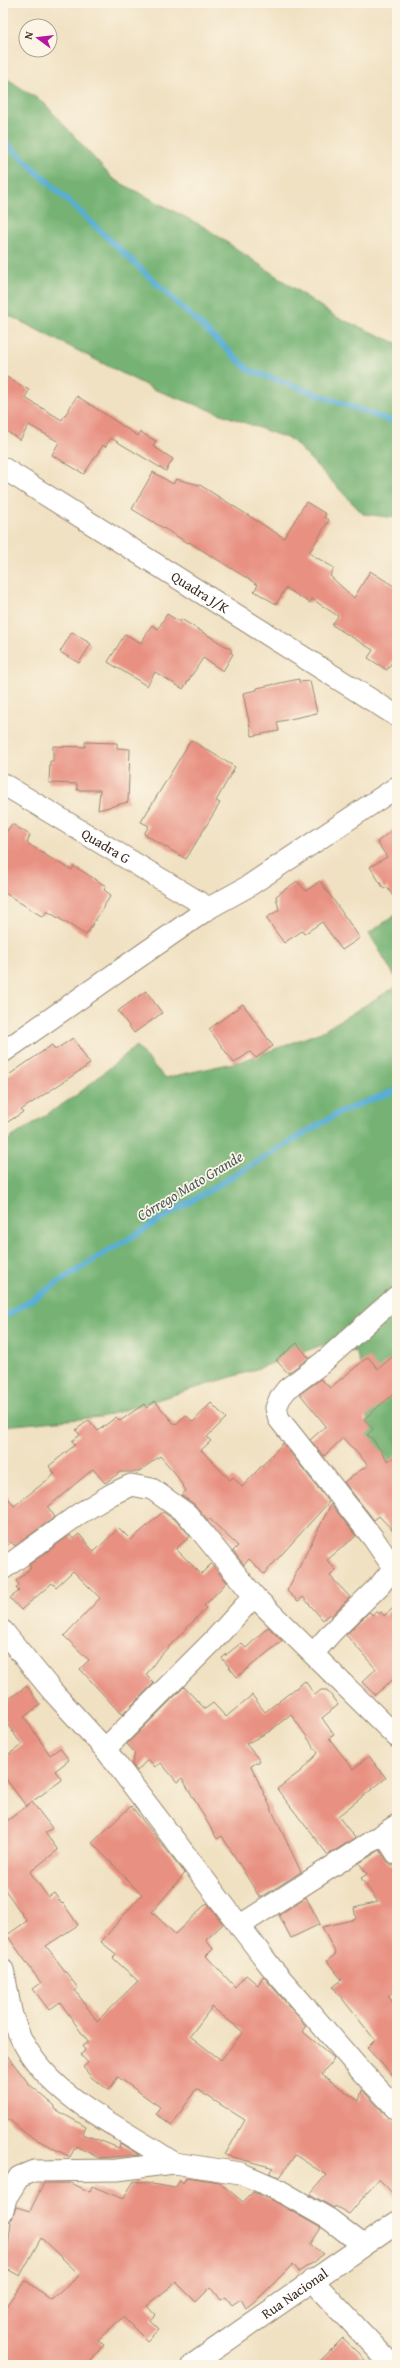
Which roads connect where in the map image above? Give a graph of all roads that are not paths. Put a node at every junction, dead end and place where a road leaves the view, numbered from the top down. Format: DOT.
graph roads {
  1 [pos="3,468"];
  2 [pos="397,716"];
  3 [pos="3,784"];
  4 [pos="397,787"];
  5 [pos="209,908"];
  6 [pos="3,1052"];
  7 [pos="397,1296"];
  8 [pos="395,1566"];
  9 [pos="3,1569"];
  10 [pos="254,1596"];
  11 [pos="3,1631"];
  12 [pos="313,1654"];
  13 [pos="397,1737"];
  14 [pos="105,1749"];
  15 [pos="390,1830"];
  16 [pos="397,1854"];
  17 [pos="239,1926"];
  18 [pos="3,1970"];
  19 [pos="397,2110"];
  20 [pos="174,2163"];
  21 [pos="11,2175"];
  22 [pos="3,2211"];
  23 [pos="397,2222"];
  24 [pos="363,2245"];
  25 [pos="312,2280"];
  26 [pos="192,2365"];
  27 [pos="392,2365"];
  1 -- 2 [label="street, Quadra J/K"];
  3 -- 5 [label="street, Quadra G"];
  4 -- 5 [label="street"];
  5 -- 6 [label="street"];
  7 -- 8 [label="street"];
  8 -- 12 [label="street"];
  9 -- 10 [label="street"];
  10 -- 12 [label="street"];
  10 -- 14 [label="street"];
  11 -- 14 [label="street"];
  12 -- 13 [label="street"];
  14 -- 17 [label="street"];
  15 -- 16 [label="street"];
  15 -- 17 [label="street"];
  17 -- 19 [label="street"];
  18 -- 20 [label="street"];
  20 -- 21 [label="street"];
  20 -- 24 [label="street"];
  21 -- 22 [label="street"];
  23 -- 24 [label="street, Rua Nacional"];
  24 -- 25 [label="street, Rua Nacional"];
  25 -- 26 [label="street, Rua Nacional"];
  25 -- 27 [label="street"];
}
